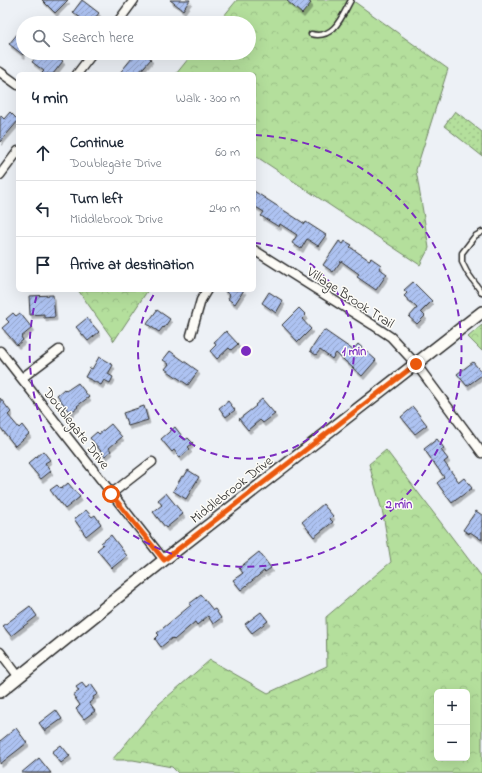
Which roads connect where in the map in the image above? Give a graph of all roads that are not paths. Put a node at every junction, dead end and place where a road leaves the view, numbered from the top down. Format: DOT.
graph roads {
  1 [pos="134,0"];
  2 [pos="351,0"];
  3 [pos="122,16"];
  4 [pos="311,34"];
  5 [pos="88,60"];
  6 [pos="0,72"];
  7 [pos="79,72"];
  8 [pos="16,84"];
  9 [pos="16,154"];
  10 [pos="0,175"];
  11 [pos="482,232"];
  12 [pos="256,251"];
  13 [pos="206,292"];
  14 [pos="482,293"];
  15 [pos="482,312"];
  16 [pos="191,335"];
  17 [pos="59,350"];
  18 [pos="0,351"];
  19 [pos="416,364"];
  20 [pos="22,378"];
  21 [pos="482,453"];
  22 [pos="152,462"];
  23 [pos="111,494"];
  24 [pos="164,560"];
  25 [pos="0,652"];
  26 [pos="19,677"];
  27 [pos="0,692"];
  1 -- 3 [label="street"];
  2 -- 4 [label="lane"];
  5 -- 7 [label="street"];
  6 -- 8 [label="street"];
  9 -- 10 [label="street"];
  11 -- 14 [label="lane"];
  12 -- 19 [label="street, Village Brook Trail"];
  13 -- 16 [label="street"];
  15 -- 19 [label="street, Middlebrook Drive"];
  17 -- 20 [label="street"];
  18 -- 20 [label="street, Doublegate Drive"];
  19 -- 21 [label="street, Village Brook Trail"];
  19 -- 24 [label="street, Middlebrook Drive"];
  20 -- 23 [label="street, Doublegate Drive"];
  22 -- 23 [label="street"];
  23 -- 24 [label="street, Doublegate Drive"];
  24 -- 26 [label="street, Middlebrook Drive"];
  25 -- 26 [label="street"];
  26 -- 27 [label="street, Middlebrook Drive"];
}
